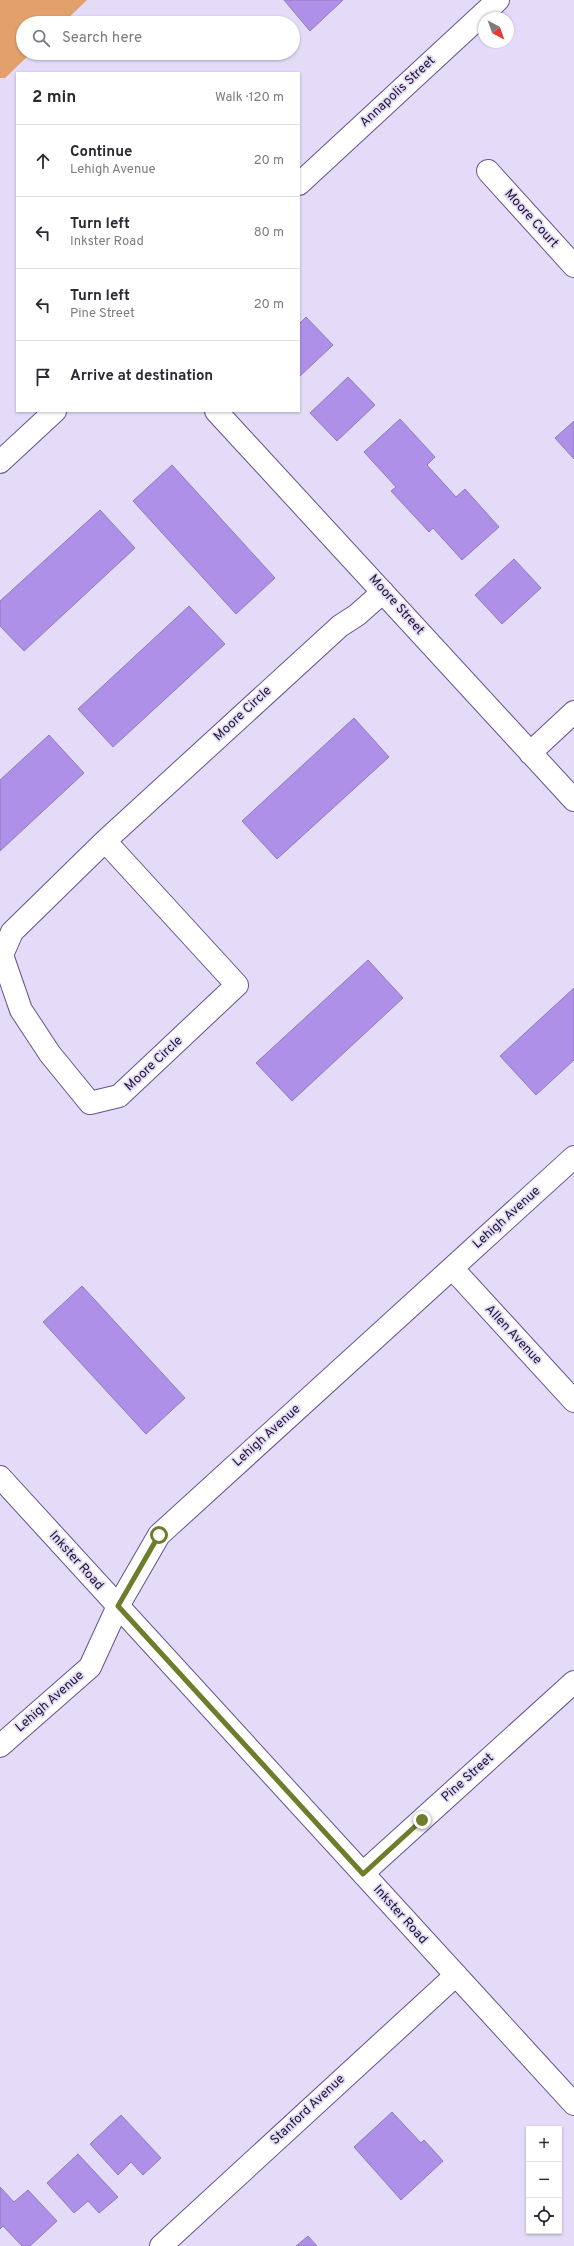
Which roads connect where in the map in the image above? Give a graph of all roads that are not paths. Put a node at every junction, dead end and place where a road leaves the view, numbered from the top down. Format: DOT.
graph roads {
  1 [pos="498,0"];
  2 [pos="488,171"];
  3 [pos="300,183"];
  4 [pos="574,266"];
  5 [pos="54,412"];
  6 [pos="217,412"];
  7 [pos="0,462"];
  8 [pos="384,592"];
  9 [pos="574,712"];
  10 [pos="530,753"];
  11 [pos="574,800"];
  12 [pos="105,841"];
  13 [pos="574,1157"];
  14 [pos="452,1268"];
  15 [pos="574,1401"];
  16 [pos="0,1477"];
  17 [pos="118,1606"];
  18 [pos="574,1682"];
  19 [pos="0,1746"];
  20 [pos="363,1874"];
  21 [pos="456,1975"];
  22 [pos="574,2104"];
  23 [pos="161,2246"];
  1 -- 3 [label="street, Annapolis Street"];
  2 -- 4 [label="street, Moore Court"];
  5 -- 7 [label="street"];
  6 -- 8 [label="street, Moore Street"];
  8 -- 10 [label="street, Moore Street"];
  8 -- 12 [label="street, Moore Circle"];
  9 -- 10 [label="street"];
  10 -- 11 [label="street, Moore Street"];
  12 -- 12 [label="street, Moore Circle"];
  13 -- 14 [label="street, Lehigh Avenue"];
  14 -- 15 [label="street, Allen Avenue"];
  14 -- 17 [label="street, Lehigh Avenue"];
  16 -- 17 [label="street, Inkster Road"];
  17 -- 19 [label="street, Lehigh Avenue"];
  17 -- 20 [label="street, Inkster Road"];
  18 -- 20 [label="street, Pine Street"];
  20 -- 21 [label="street, Inkster Road"];
  21 -- 22 [label="street, Inkster Road"];
  21 -- 23 [label="street, Stanford Avenue"];
}
